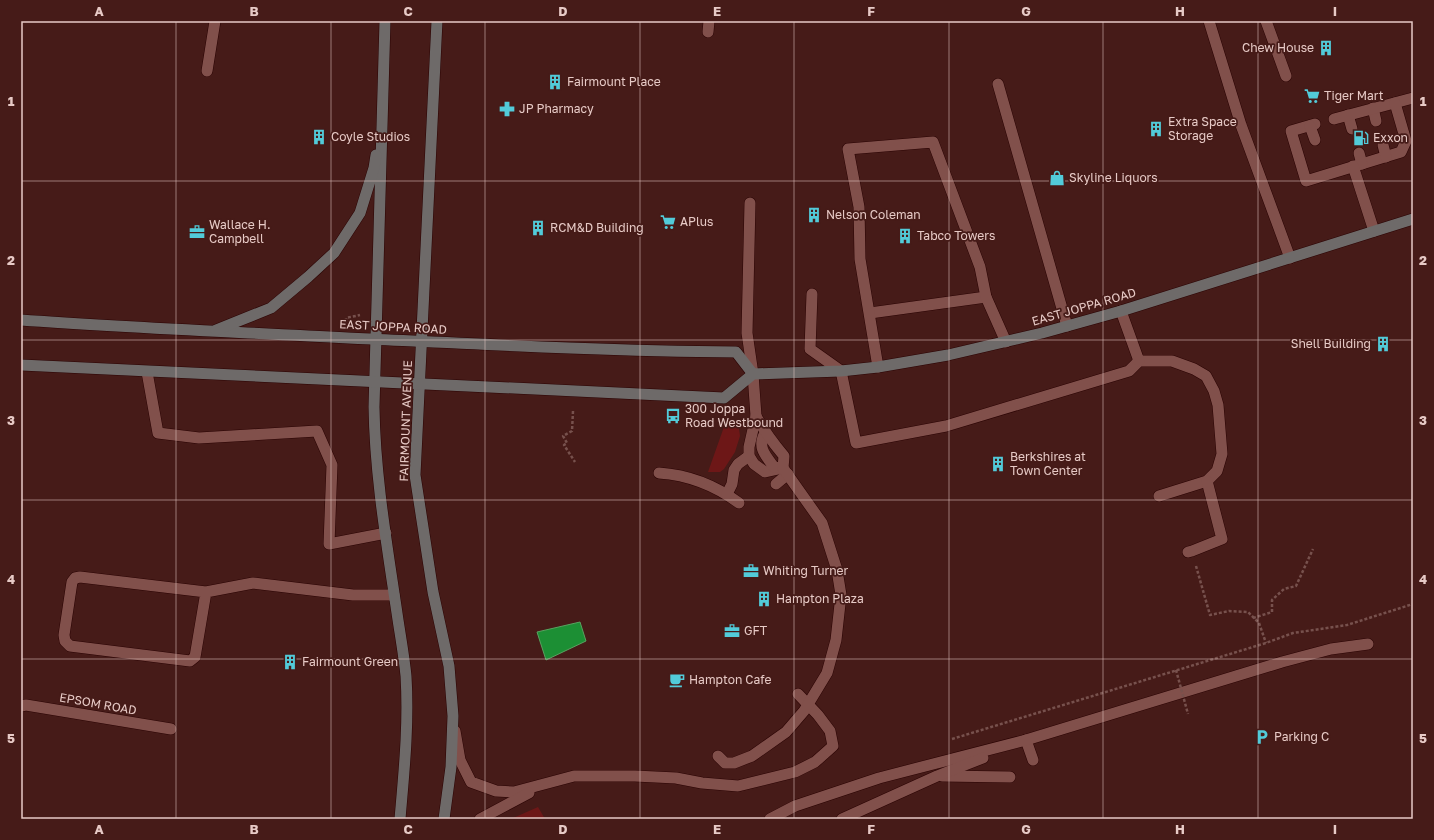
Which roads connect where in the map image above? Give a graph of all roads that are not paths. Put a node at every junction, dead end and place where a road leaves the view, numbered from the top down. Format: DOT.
graph roads {
  1 [pos="215,21"];
  2 [pos="385,21"];
  3 [pos="437,21"];
  4 [pos="1209,21"];
  5 [pos="1266,21"];
  6 [pos="207,71"];
  7 [pos="1286,76"];
  8 [pos="998,84"];
  9 [pos="1413,98"];
  10 [pos="383,103"];
  11 [pos="1394,104"];
  12 [pos="1373,108"];
  13 [pos="1348,115"];
  14 [pos="1334,119"];
  15 [pos="1376,121"];
  16 [pos="1352,128"];
  17 [pos="1314,140"];
  18 [pos="1383,145"];
  19 [pos="1386,157"];
  20 [pos="1358,161"];
  21 [pos="750,203"];
  22 [pos="1413,219"];
  23 [pos="1374,231"];
  24 [pos="1290,258"];
  25 [pos="812,294"];
  26 [pos="986,297"];
  27 [pos="1121,311"];
  28 [pos="870,313"];
  29 [pos="21,320"];
  30 [pos="1067,326"];
  31 [pos="212,332"];
  32 [pos="377,339"];
  33 [pos="422,342"];
  34 [pos="1006,342"];
  35 [pos="1139,361"];
  36 [pos="21,365"];
  37 [pos="878,367"];
  38 [pos="841,371"];
  39 [pos="147,372"];
  40 [pos="753,374"];
  41 [pos="375,382"];
  42 [pos="420,384"];
  43 [pos="756,416"];
  44 [pos="749,456"];
  45 [pos="786,471"];
  46 [pos="659,473"];
  47 [pos="1207,481"];
  48 [pos="776,484"];
  49 [pos="727,494"];
  50 [pos="1159,496"];
  51 [pos="740,503"];
  52 [pos="386,533"];
  53 [pos="1190,552"];
  54 [pos="206,592"];
  55 [pos="394,595"];
  56 [pos="1368,644"];
  57 [pos="798,694"];
  58 [pos="21,706"];
  59 [pos="453,716"];
  60 [pos="171,729"];
  61 [pos="1026,740"];
  62 [pos="718,756"];
  63 [pos="1033,760"];
  64 [pos="937,776"];
  65 [pos="1010,777"];
  66 [pos="546,784"];
  67 [pos="400,819"];
  68 [pos="444,819"];
  69 [pos="480,819"];
  70 [pos="770,819"];
  71 [pos="842,819"];
  1 -- 6 [label="street"];
  2 -- 10 [label="main road, FAIRMOUNT AVENUE"];
  3 -- 33 [label="main road, FAIRMOUNT AVENUE"];
  4 -- 24 [label="street"];
  5 -- 7 [label="street"];
  8 -- 30 [label="street"];
  9 -- 11 [label="street"];
  10 -- 31 [label="main road"];
  10 -- 32 [label="main road, FAIRMOUNT AVENUE"];
  11 -- 12 [label="street"];
  11 -- 19 [label="street"];
  12 -- 13 [label="street"];
  12 -- 15 [label="street"];
  13 -- 14 [label="street"];
  13 -- 16 [label="street"];
  17 -- 20 [label="street"];
  18 -- 19 [label="street"];
  19 -- 20 [label="street"];
  20 -- 23 [label="street"];
  21 -- 40 [label="street"];
  22 -- 23 [label="main road, EAST JOPPA ROAD"];
  23 -- 24 [label="main road, EAST JOPPA ROAD"];
  24 -- 27 [label="main road, EAST JOPPA ROAD"];
  25 -- 38 [label="street"];
  26 -- 28 [label="street"];
  26 -- 28 [label="street"];
  26 -- 34 [label="street"];
  27 -- 30 [label="main road, EAST JOPPA ROAD"];
  27 -- 35 [label="street"];
  28 -- 37 [label="street"];
  29 -- 31 [label="main road, EAST JOPPA ROAD"];
  30 -- 34 [label="main road, EAST JOPPA ROAD"];
  31 -- 32 [label="main road, EAST JOPPA ROAD"];
  32 -- 33 [label="main road, EAST JOPPA ROAD"];
  32 -- 41 [label="main road, FAIRMOUNT AVENUE"];
  33 -- 40 [label="main road, EAST JOPPA ROAD"];
  33 -- 42 [label="main road, FAIRMOUNT AVENUE"];
  34 -- 37 [label="main road, EAST JOPPA ROAD"];
  35 -- 38 [label="street"];
  35 -- 47 [label="street"];
  36 -- 39 [label="main road"];
  37 -- 38 [label="main road, EAST JOPPA ROAD"];
  38 -- 40 [label="main road, EAST JOPPA ROAD"];
  39 -- 41 [label="main road"];
  39 -- 52 [label="street"];
  40 -- 42 [label="main road"];
  40 -- 43 [label="street"];
  41 -- 42 [label="main road"];
  41 -- 52 [label="main road, FAIRMOUNT AVENUE"];
  42 -- 59 [label="main road, FAIRMOUNT AVENUE"];
  43 -- 44 [label="street"];
  43 -- 45 [label="street"];
  44 -- 45 [label="street"];
  44 -- 49 [label="street"];
  45 -- 48 [label="street"];
  45 -- 62 [label="street"];
  46 -- 49 [label="street"];
  47 -- 50 [label="street"];
  47 -- 53 [label="street"];
  49 -- 51 [label="street"];
  52 -- 55 [label="main road, FAIRMOUNT AVENUE"];
  54 -- 54 [label="street"];
  54 -- 55 [label="street"];
  55 -- 67 [label="main road, FAIRMOUNT AVENUE"];
  56 -- 61 [label="street"];
  57 -- 66 [label="street"];
  58 -- 60 [label="street, EPSOM ROAD"];
  59 -- 66 [label="street"];
  59 -- 68 [label="main road, FAIRMOUNT AVENUE"];
  61 -- 63 [label="street"];
  61 -- 64 [label="street"];
  61 -- 70 [label="street"];
  64 -- 65 [label="street"];
  64 -- 71 [label="street"];
  66 -- 69 [label="street"];
}
